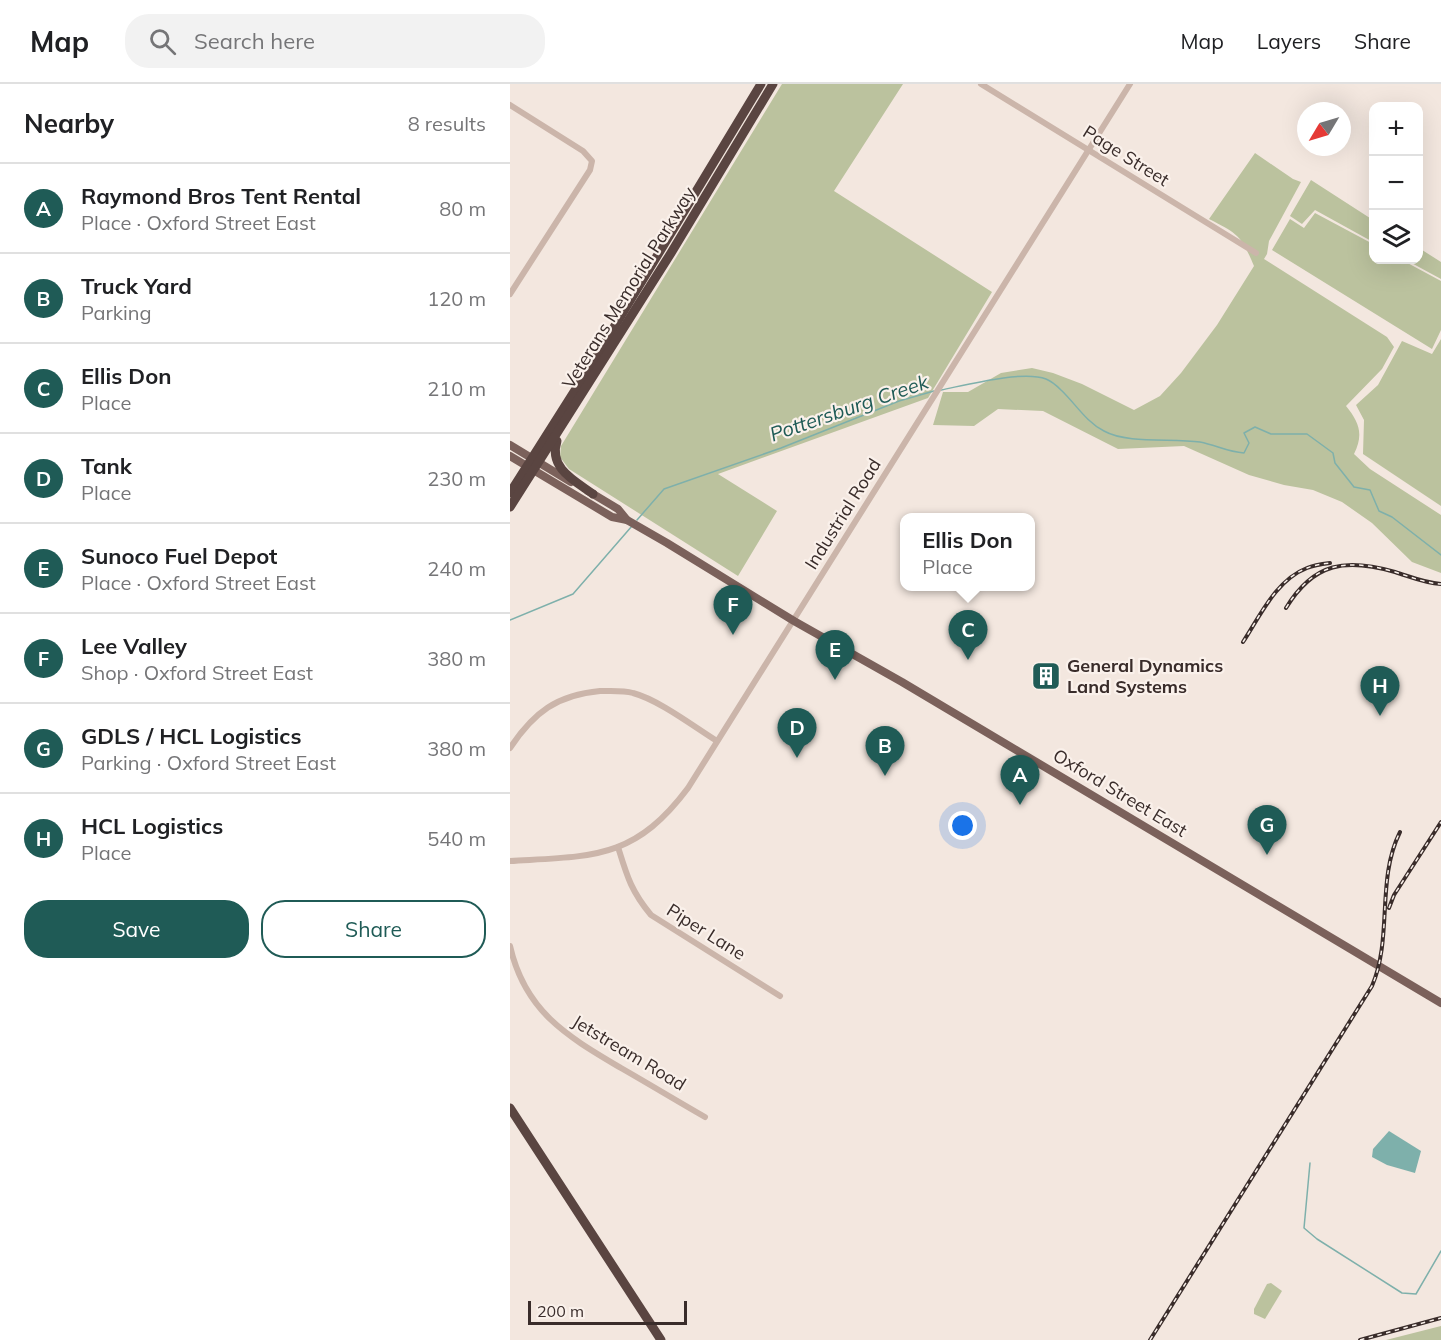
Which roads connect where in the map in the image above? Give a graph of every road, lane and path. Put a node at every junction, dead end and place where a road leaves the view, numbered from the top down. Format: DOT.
graph roads {
  1 [pos="761,84"];
  2 [pos="773,84"];
  3 [pos="981,84"];
  4 [pos="1130,84"];
  5 [pos="510,105"];
  6 [pos="1089,151"];
  7 [pos="1256,253"];
  8 [pos="510,294"];
  9 [pos="562,428"];
  10 [pos="510,445"];
  11 [pos="510,456"];
  12 [pos="533,464"];
  13 [pos="510,493"];
  14 [pos="593,494"];
  15 [pos="510,507"];
  16 [pos="627,520"];
  17 [pos="794,621"];
  18 [pos="717,741"];
  19 [pos="510,748"];
  20 [pos="618,847"];
  21 [pos="510,861"];
  22 [pos="510,946"];
  23 [pos="780,996"];
  24 [pos="1441,1003"];
  25 [pos="510,1108"];
  26 [pos="705,1117"];
  27 [pos="661,1340"];
  1 -- 12 [label="highway, Veterans Memorial Parkway"];
  2 -- 9 [label="highway, Veterans Memorial Parkway"];
  3 -- 6 [label="street, Page Street"];
  4 -- 6 [label="street, Industrial Road"];
  5 -- 8 [label="street"];
  6 -- 7 [label="street, Page Street"];
  6 -- 17 [label="street, Industrial Road"];
  9 -- 12 [label="highway, Veterans Memorial Parkway"];
  9 -- 14 [label="highway"];
  10 -- 12 [label="main road, Oxford Street East"];
  11 -- 12 [label="main road, Oxford Street East"];
  12 -- 13 [label="highway, Veterans Memorial Parkway"];
  12 -- 14 [label="main road, Oxford Street East"];
  12 -- 15 [label="highway, Veterans Memorial Parkway"];
  12 -- 16 [label="main road, Oxford Street East"];
  14 -- 16 [label="main road, Oxford Street East"];
  16 -- 17 [label="main road, Oxford Street East"];
  17 -- 18 [label="street, Industrial Road"];
  17 -- 24 [label="main road, Oxford Street East"];
  18 -- 19 [label="street"];
  18 -- 20 [label="street, Industrial Road"];
  20 -- 21 [label="street, Industrial Road"];
  20 -- 23 [label="street, Piper Lane"];
  22 -- 26 [label="street, Jetstream Road"];
  25 -- 27 [label="highway"];
}
